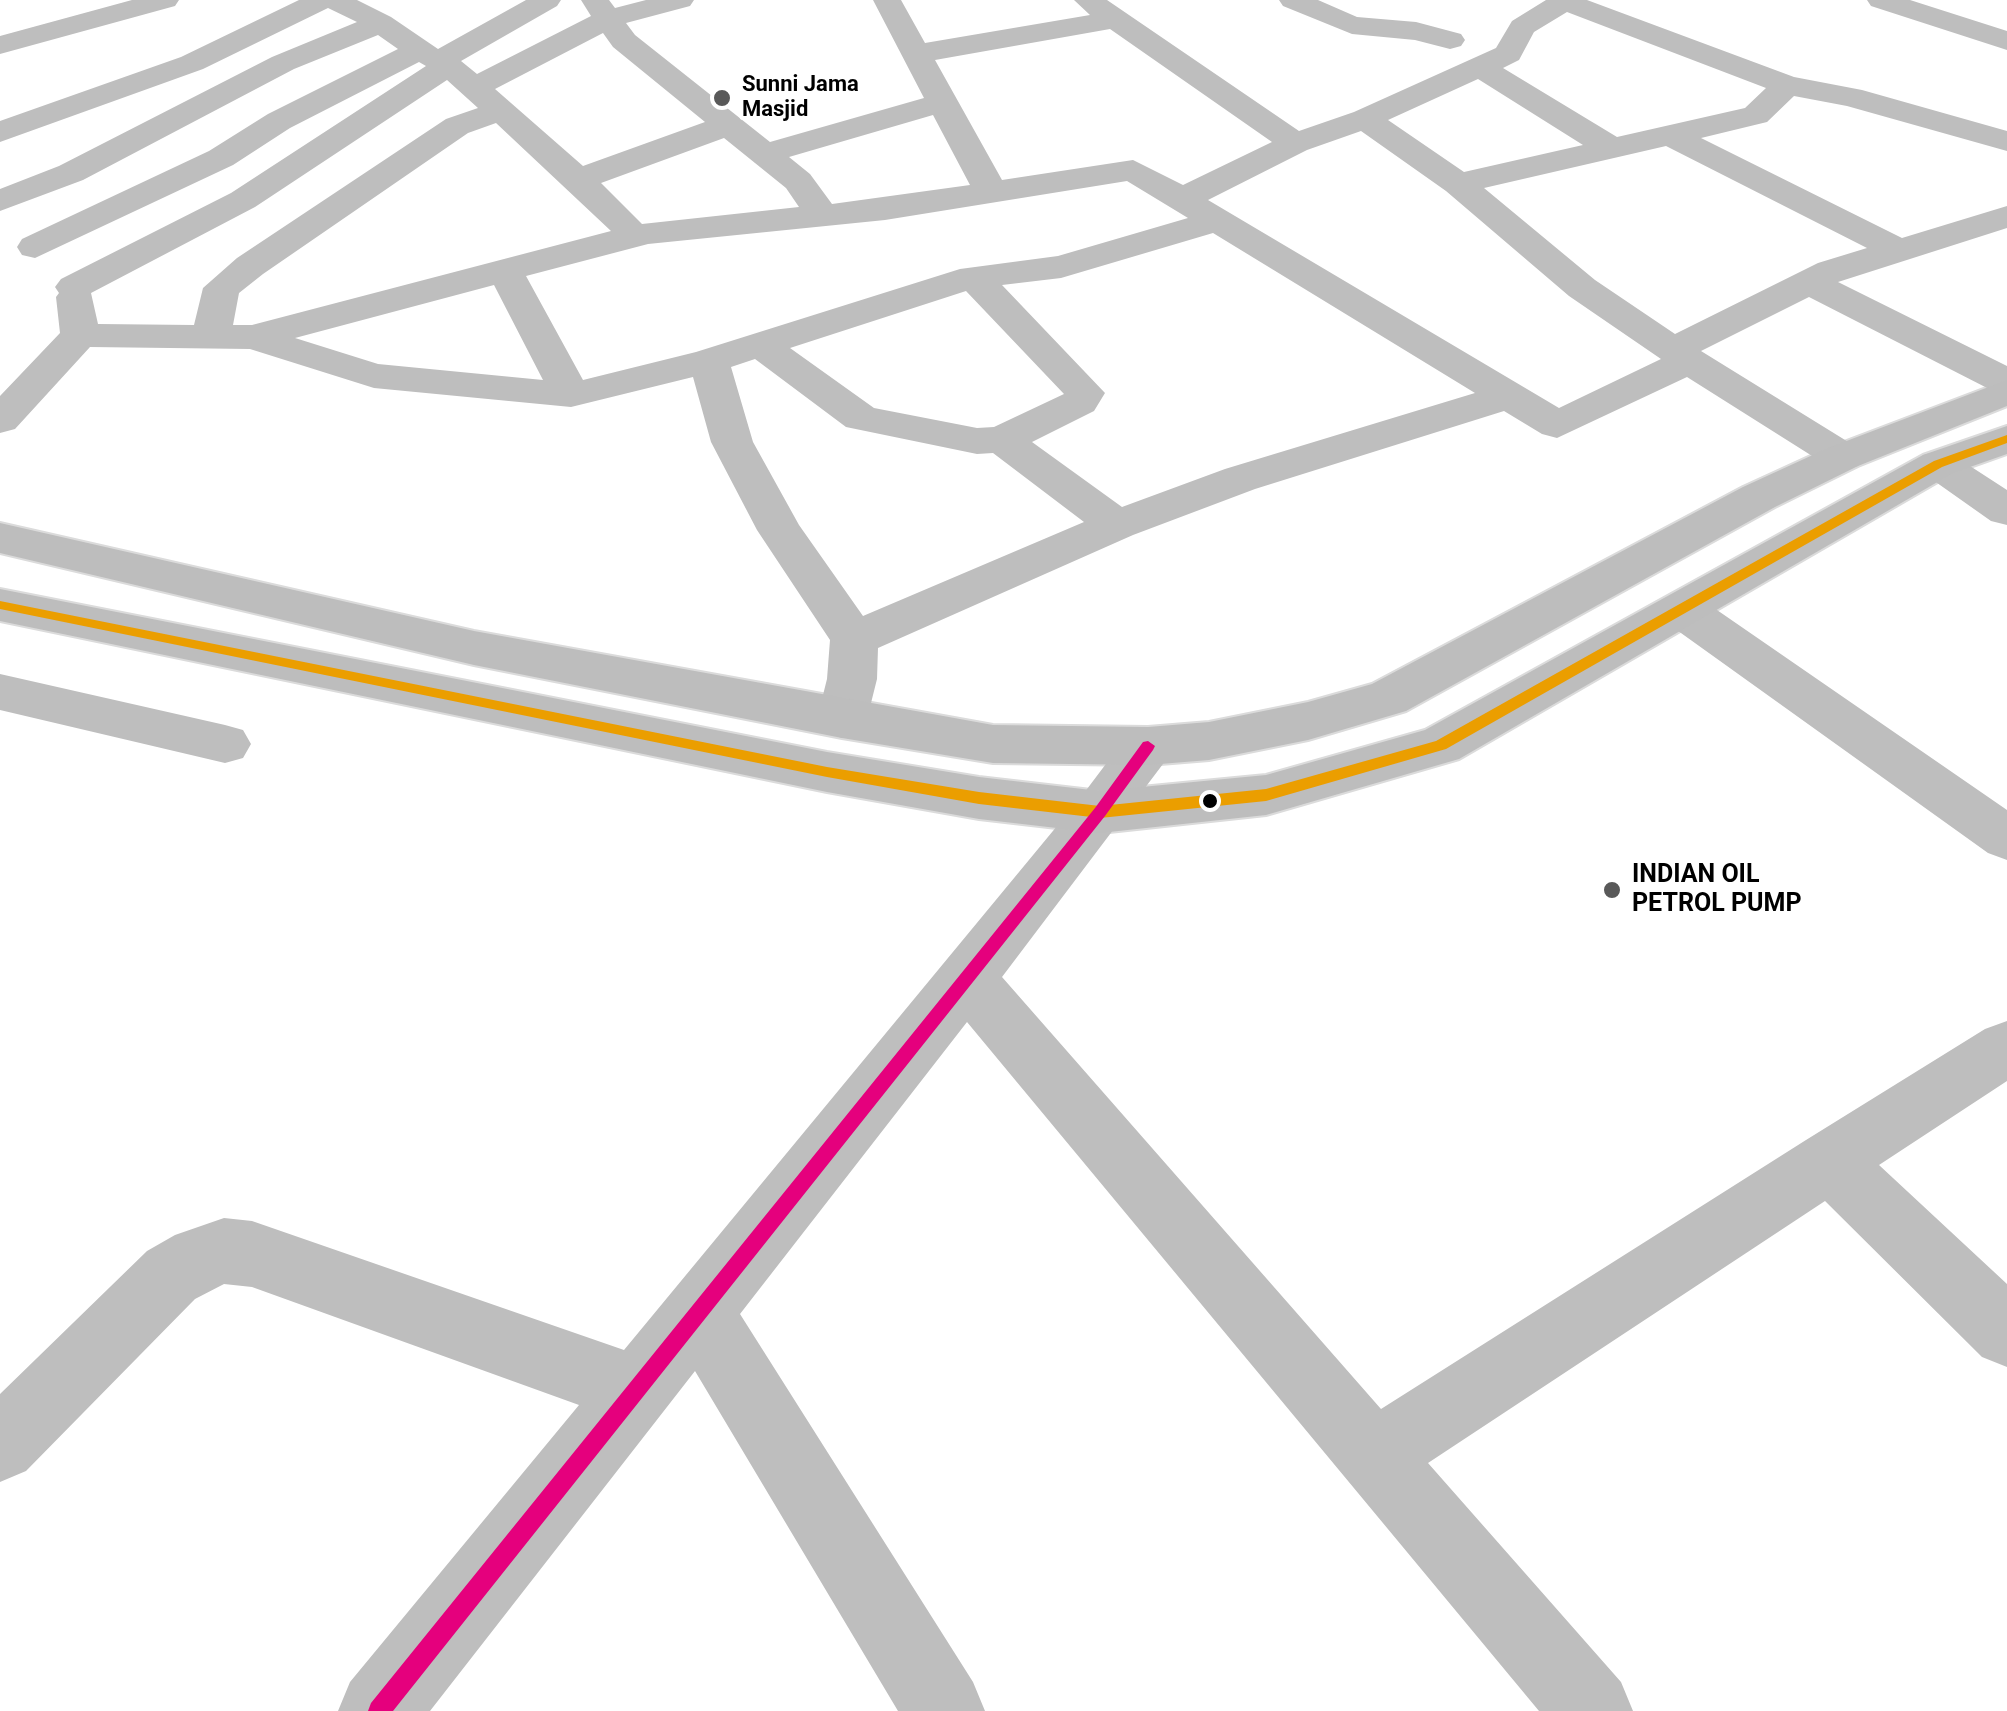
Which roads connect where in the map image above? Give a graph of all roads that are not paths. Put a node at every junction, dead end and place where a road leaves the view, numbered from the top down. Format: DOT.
graph roads {
  1 [pos="165,0"];
  2 [pos="322,0"];
  3 [pos="334,0"];
  4 [pos="547,0"];
  5 [pos="680,0"];
  6 [pos="887,0"];
  7 [pos="1088,0"];
  8 [pos="1294,0"];
  9 [pos="1881,0"];
  10 [pos="1563,1"];
  11 [pos="602,9"];
  12 [pos="383,16"];
  13 [pos="1116,19"];
  14 [pos="1450,40"];
  15 [pos="2007,40"];
  16 [pos="0,45"];
  17 [pos="917,54"];
  18 [pos="436,59"];
  19 [pos="1480,66"];
  20 [pos="1787,84"];
  21 [pos="489,99"];
  22 [pos="940,103"];
  23 [pos="1365,118"];
  24 [pos="728,126"];
  25 [pos="0,132"];
  26 [pos="1674,137"];
  27 [pos="2007,140"];
  28 [pos="1296,143"];
  29 [pos="1614,150"];
  30 [pos="764,154"];
  31 [pos="576,180"];
  32 [pos="1458,184"];
  33 [pos="992,192"];
  34 [pos="1181,200"];
  35 [pos="0,201"];
  36 [pos="885,209"];
  37 [pos="0,216"];
  38 [pos="823,216"];
  39 [pos="2007,216"];
  40 [pos="1216,221"];
  41 [pos="633,237"];
  42 [pos="34,247"];
  43 [pos="1896,249"];
  44 [pos="505,271"];
  45 [pos="961,281"];
  46 [pos="1809,282"];
  47 [pos="74,288"];
  48 [pos="80,335"];
  49 [pos="233,337"];
  50 [pos="761,345"];
  51 [pos="1681,356"];
  52 [pos="710,361"];
  53 [pos="2007,382"];
  54 [pos="2007,392"];
  55 [pos="571,395"];
  56 [pos="1508,396"];
  57 [pos="0,420"];
  58 [pos="2007,439"];
  59 [pos="1002,440"];
  60 [pos="1842,457"];
  61 [pos="1938,464"];
  62 [pos="2007,511"];
  63 [pos="1117,525"];
  64 [pos="0,538"];
  65 [pos="0,606"];
  66 [pos="1684,611"];
  67 [pos="854,638"];
  68 [pos="0,692"];
  69 [pos="842,719"];
  70 [pos="225,744"];
  71 [pos="1148,746"];
  72 [pos="1100,812"];
  73 [pos="2007,838"];
  74 [pos="968,979"];
  75 [pos="2007,1048"];
  76 [pos="1829,1161"];
  77 [pos="698,1313"];
  78 [pos="2007,1332"];
  79 [pos="636,1390"];
  80 [pos="0,1445"];
  81 [pos="1374,1456"];
  82 [pos="379,1711"];
  83 [pos="944,1711"];
  84 [pos="1592,1711"];
  1 -- 16 [label="street"];
  2 -- 25 [label="street"];
  3 -- 12 [label="street"];
  4 -- 18 [label="street"];
  5 -- 11 [label="street"];
  6 -- 17 [label="street"];
  7 -- 13 [label="street"];
  8 -- 14 [label="street"];
  9 -- 15 [label="street"];
  10 -- 19 [label="street"];
  10 -- 20 [label="street"];
  11 -- 21 [label="street"];
  11 -- 24 [label="street"];
  12 -- 18 [label="street"];
  12 -- 35 [label="street"];
  13 -- 17 [label="street"];
  13 -- 28 [label="street"];
  17 -- 22 [label="street"];
  18 -- 21 [label="street"];
  18 -- 42 [label="street"];
  18 -- 47 [label="street"];
  19 -- 23 [label="street"];
  19 -- 29 [label="street"];
  20 -- 26 [label="street"];
  20 -- 27 [label="street"];
  21 -- 31 [label="street"];
  21 -- 49 [label="street"];
  22 -- 30 [label="street"];
  22 -- 33 [label="street"];
  23 -- 28 [label="street"];
  23 -- 32 [label="street"];
  24 -- 30 [label="street"];
  24 -- 31 [label="street"];
  26 -- 29 [label="street"];
  26 -- 43 [label="street"];
  28 -- 34 [label="street"];
  29 -- 32 [label="street"];
  30 -- 38 [label="street"];
  31 -- 41 [label="street"];
  32 -- 51 [label="street"];
  33 -- 34 [label="street"];
  33 -- 36 [label="street"];
  34 -- 40 [label="street"];
  36 -- 38 [label="street"];
  36 -- 45 [label="street"];
  37 -- 42 [label="street"];
  38 -- 41 [label="street"];
  39 -- 43 [label="street"];
  40 -- 45 [label="street"];
  40 -- 56 [label="street"];
  41 -- 44 [label="street"];
  42 -- 47 [label="street"];
  43 -- 46 [label="street"];
  44 -- 49 [label="street"];
  44 -- 55 [label="street"];
  45 -- 50 [label="street"];
  45 -- 59 [label="street"];
  46 -- 51 [label="street"];
  46 -- 53 [label="street"];
  47 -- 48 [label="street"];
  48 -- 49 [label="street"];
  48 -- 57 [label="street"];
  49 -- 55 [label="street"];
  50 -- 52 [label="street"];
  50 -- 59 [label="street"];
  51 -- 56 [label="street"];
  51 -- 60 [label="street"];
  52 -- 55 [label="street"];
  52 -- 67 [label="street"];
  54 -- 60 [label="main road"];
  56 -- 63 [label="street"];
  58 -- 61 [label="main road"];
  59 -- 63 [label="street"];
  60 -- 71 [label="main road"];
  61 -- 62 [label="street"];
  61 -- 66 [label="main road"];
  63 -- 67 [label="street"];
  64 -- 69 [label="main road"];
  65 -- 72 [label="main road"];
  66 -- 72 [label="main road"];
  66 -- 73 [label="street"];
  67 -- 69 [label="street"];
  68 -- 70 [label="street"];
  69 -- 71 [label="main road"];
  71 -- 72 [label="street"];
  72 -- 74 [label="street"];
  74 -- 77 [label="street"];
  74 -- 81 [label="street"];
  75 -- 76 [label="street"];
  76 -- 78 [label="street"];
  76 -- 81 [label="street"];
  77 -- 79 [label="street"];
  77 -- 83 [label="street"];
  79 -- 80 [label="street"];
  79 -- 82 [label="street"];
  81 -- 84 [label="street"];
}
